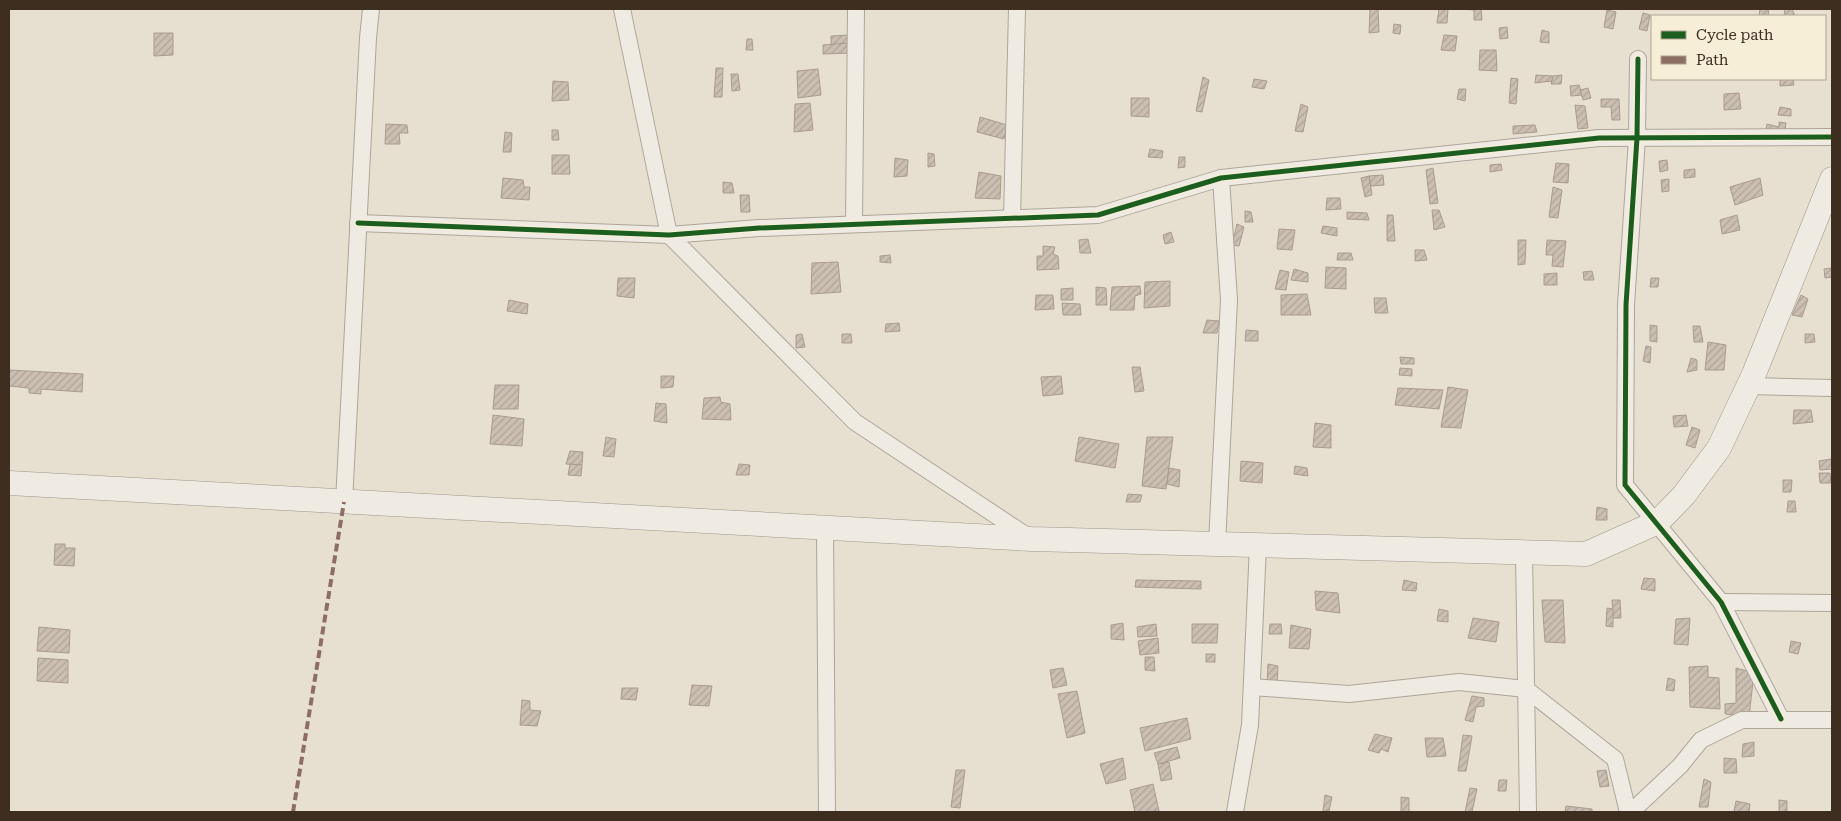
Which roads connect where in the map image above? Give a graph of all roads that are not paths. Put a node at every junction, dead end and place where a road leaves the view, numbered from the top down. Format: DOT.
graph roads {
  1 [pos="371,9"];
  2 [pos="622,9"];
  3 [pos="856,9"];
  4 [pos="1017,9"];
  5 [pos="1638,59"];
  6 [pos="1832,137"];
  7 [pos="1637,138"];
  8 [pos="1221,178"];
  9 [pos="1832,179"];
  10 [pos="1012,218"];
  11 [pos="358,223"];
  12 [pos="854,224"];
  13 [pos="669,235"];
  14 [pos="1748,386"];
  15 [pos="1832,388"];
  16 [pos="9,483"];
  17 [pos="344,502"];
  18 [pos="1658,522"];
  19 [pos="825,528"];
  20 [pos="1032,539"];
  21 [pos="1217,544"];
  22 [pos="1258,545"];
  23 [pos="1524,552"];
  24 [pos="1721,602"];
  25 [pos="1832,603"];
  26 [pos="1252,686"];
  27 [pos="1526,689"];
  28 [pos="1781,719"];
  29 [pos="1832,720"];
  30 [pos="827,812"];
  31 [pos="1235,812"];
  32 [pos="1528,812"];
  33 [pos="1630,812"];
  1 -- 11 [label="street"];
  2 -- 13 [label="street"];
  3 -- 12 [label="street"];
  4 -- 10 [label="street"];
  5 -- 7 [label="street"];
  6 -- 7 [label="street"];
  7 -- 8 [label="street"];
  7 -- 18 [label="street"];
  8 -- 10 [label="street"];
  8 -- 21 [label="street"];
  9 -- 14 [label="main road"];
  10 -- 12 [label="street"];
  11 -- 13 [label="street"];
  11 -- 17 [label="street"];
  12 -- 13 [label="street"];
  13 -- 20 [label="street"];
  14 -- 15 [label="street"];
  14 -- 18 [label="main road"];
  16 -- 17 [label="main road"];
  17 -- 19 [label="main road"];
  18 -- 23 [label="main road"];
  18 -- 24 [label="street"];
  19 -- 20 [label="main road"];
  19 -- 30 [label="street"];
  20 -- 21 [label="main road"];
  21 -- 22 [label="main road"];
  22 -- 23 [label="main road"];
  22 -- 26 [label="street"];
  23 -- 27 [label="street"];
  24 -- 25 [label="street"];
  24 -- 28 [label="street"];
  26 -- 27 [label="street"];
  26 -- 31 [label="street"];
  27 -- 32 [label="street"];
  27 -- 33 [label="street"];
  28 -- 29 [label="street"];
  28 -- 33 [label="street"];
}
